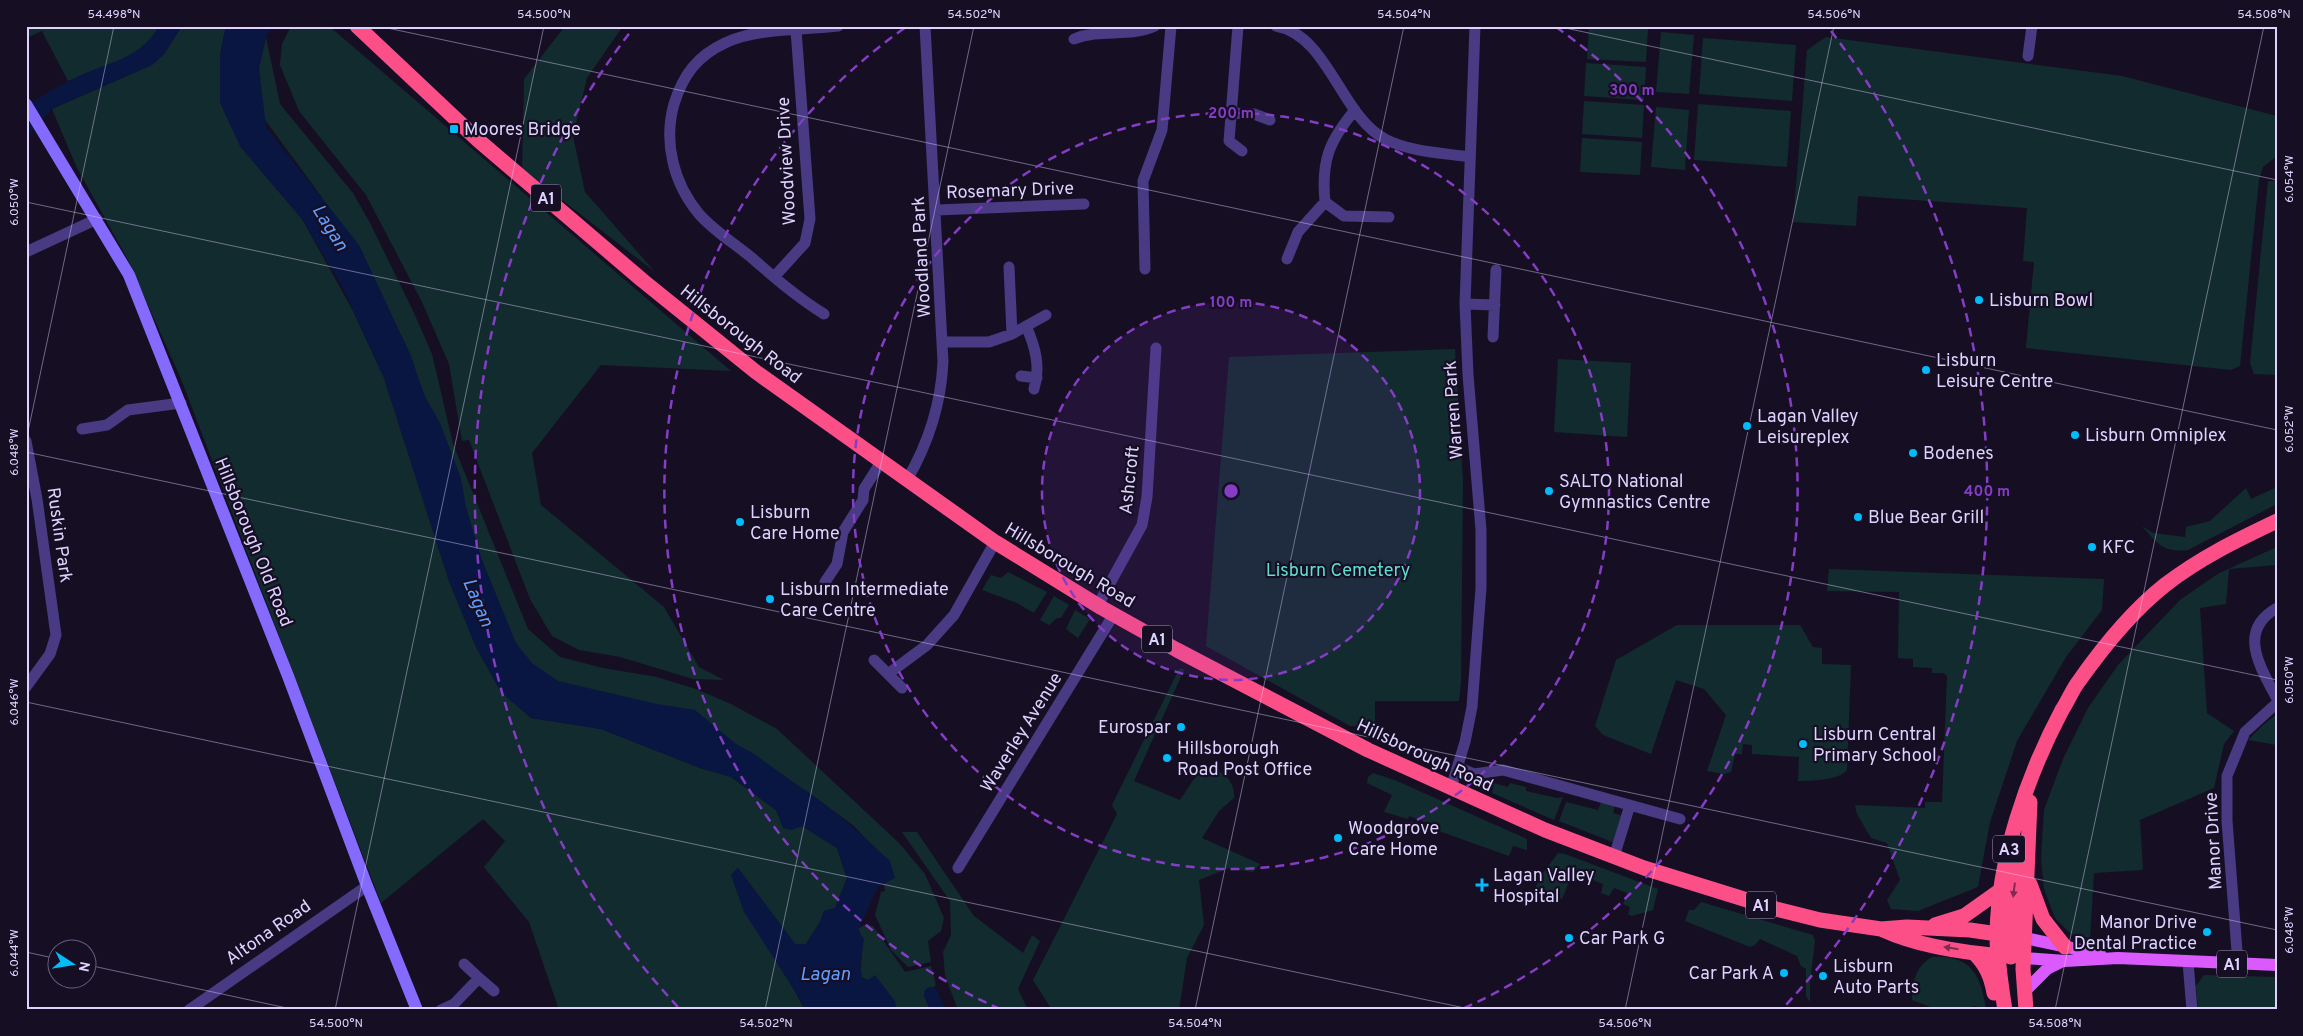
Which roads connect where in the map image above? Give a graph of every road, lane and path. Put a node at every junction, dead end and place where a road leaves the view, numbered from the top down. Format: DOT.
graph roads {
  1 [pos="357,26"];
  2 [pos="838,26"];
  3 [pos="925,26"];
  4 [pos="1156,26"];
  5 [pos="1171,26"];
  6 [pos="1238,26"];
  7 [pos="1475,26"];
  8 [pos="2032,26"];
  9 [pos="1283,27"];
  10 [pos="796,30"];
  11 [pos="1074,39"];
  12 [pos="2028,56"];
  13 [pos="26,104"];
  14 [pos="1356,110"];
  15 [pos="1232,112"];
  16 [pos="1270,120"];
  17 [pos="1242,151"];
  18 [pos="1470,157"];
  19 [pos="1325,202"];
  20 [pos="1084,204"];
  21 [pos="936,210"];
  22 [pos="1389,217"];
  23 [pos="97,219"];
  24 [pos="26,252"];
  25 [pos="1286,258"];
  26 [pos="1009,267"];
  27 [pos="1145,269"];
  28 [pos="1496,270"];
  29 [pos="774,277"];
  30 [pos="1465,304"];
  31 [pos="1495,305"];
  32 [pos="824,314"];
  33 [pos="1046,316"];
  34 [pos="1026,326"];
  35 [pos="1012,334"];
  36 [pos="1494,337"];
  37 [pos="943,342"];
  38 [pos="1156,348"];
  39 [pos="1021,376"];
  40 [pos="181,403"];
  41 [pos="82,429"];
  42 [pos="26,441"];
  43 [pos="881,462"];
  44 [pos="907,480"];
  45 [pos="32,499"];
  46 [pos="2277,522"];
  47 [pos="995,542"];
  48 [pos="825,582"];
  49 [pos="1098,605"];
  50 [pos="2277,608"];
  51 [pos="1114,614"];
  52 [pos="874,660"];
  53 [pos="888,674"];
  54 [pos="26,687"];
  55 [pos="902,688"];
  56 [pos="2277,699"];
  57 [pos="2277,703"];
  58 [pos="1458,768"];
  59 [pos="2036,768"];
  60 [pos="1450,788"];
  61 [pos="1630,805"];
  62 [pos="2029,808"];
  63 [pos="1680,819"];
  64 [pos="1614,858"];
  65 [pos="958,868"];
  66 [pos="2027,868"];
  67 [pos="367,886"];
  68 [pos="2002,888"];
  69 [pos="1924,928"];
  70 [pos="1882,929"];
  71 [pos="2011,935"];
  72 [pos="1974,953"];
  73 [pos="2065,954"];
  74 [pos="2011,957"];
  75 [pos="2188,962"];
  76 [pos="464,964"];
  77 [pos="2238,964"];
  78 [pos="2277,965"];
  79 [pos="479,978"];
  80 [pos="494,991"];
  81 [pos="2025,991"];
  82 [pos="189,1010"];
  83 [pos="417,1010"];
  84 [pos="440,1010"];
  85 [pos="1996,1010"];
  86 [pos="2005,1010"];
  87 [pos="2026,1010"];
  88 [pos="2192,1010"];
  1 -- 43 [label="highway, Hillsborough Road / A1"];
  2 -- 10 [label="street"];
  3 -- 21 [label="street, Woodland Park"];
  4 -- 11 [label="street"];
  5 -- 27 [label="street"];
  6 -- 15 [label="street"];
  7 -- 18 [label="street, Warren Park"];
  8 -- 12 [label="street"];
  9 -- 14 [label="street"];
  10 -- 29 [label="street, Woodview Drive"];
  10 -- 29 [label="street"];
  13 -- 23 [label="street, Hillsborough Old Road"];
  14 -- 18 [label="street"];
  14 -- 19 [label="street"];
  15 -- 16 [label="street"];
  15 -- 17 [label="street"];
  18 -- 30 [label="street, Warren Park"];
  19 -- 22 [label="street"];
  19 -- 25 [label="street"];
  20 -- 21 [label="street, Rosemary Drive"];
  21 -- 37 [label="street, Woodland Park"];
  23 -- 24 [label="street"];
  23 -- 40 [label="street, Hillsborough Old Road"];
  26 -- 35 [label="street"];
  28 -- 31 [label="street"];
  29 -- 32 [label="street"];
  30 -- 31 [label="street"];
  30 -- 58 [label="street, Warren Park"];
  31 -- 36 [label="street"];
  33 -- 34 [label="street"];
  34 -- 35 [label="street"];
  34 -- 39 [label="street"];
  35 -- 37 [label="street"];
  37 -- 44 [label="street, Woodland Park"];
  38 -- 49 [label="street, Ashcroft"];
  40 -- 41 [label="street"];
  40 -- 67 [label="street, Hillsborough Old Road"];
  42 -- 45 [label="street, Ruskin Park"];
  43 -- 44 [label="highway, Hillsborough Road / A1"];
  43 -- 48 [label="street"];
  44 -- 47 [label="highway, Hillsborough Road / A1"];
  45 -- 54 [label="street, Ruskin Park"];
  46 -- 59 [label="highway, A3"];
  47 -- 49 [label="highway, Hillsborough Road / A1"];
  47 -- 53 [label="street"];
  49 -- 51 [label="highway, Hillsborough Road / A1"];
  50 -- 56 [label="street"];
  51 -- 60 [label="highway, Hillsborough Road / A1"];
  51 -- 65 [label="street, Waverley Avenue"];
  52 -- 53 [label="street"];
  53 -- 55 [label="street"];
  57 -- 77 [label="street, Manor Drive"];
  58 -- 60 [label="street, Warren Park"];
  58 -- 61 [label="street"];
  59 -- 62 [label="highway, A3"];
  59 -- 68 [label="highway, A3"];
  60 -- 64 [label="highway, Hillsborough Road / A1"];
  61 -- 63 [label="street"];
  61 -- 64 [label="street"];
  62 -- 66 [label="highway, A3"];
  62 -- 71 [label="highway, A3, one-way"];
  64 -- 70 [label="highway, Hillsborough Road / A1"];
  66 -- 71 [label="highway, A3"];
  66 -- 73 [label="highway, A3"];
  67 -- 82 [label="street, Altona Road"];
  67 -- 83 [label="street, Hillsborough Old Road"];
  68 -- 69 [label="highway, A3"];
  68 -- 71 [label="highway, A3"];
  69 -- 70 [label="highway, Hillsborough Road / A1"];
  69 -- 71 [label="highway, Hillsborough Road / A1"];
  72 -- 70 [label="highway, Hillsborough Road / A1, one-way"];
  71 -- 73 [label="main road, Hillsborough Road / A1"];
  71 -- 74 [label="highway, A3"];
  72 -- 74 [label="highway, Hillsborough Road / A1"];
  72 -- 85 [label="highway"];
  73 -- 74 [label="main road, Hillsborough Road / A1"];
  73 -- 75 [label="main road, Hillsborough Road / A1"];
  73 -- 81 [label="main road"];
  74 -- 81 [label="highway"];
  74 -- 86 [label="highway"];
  75 -- 77 [label="main road, Hillsborough Road / A1"];
  75 -- 88 [label="street"];
  76 -- 79 [label="street"];
  77 -- 78 [label="main road, Hillsborough Road / A1"];
  79 -- 80 [label="street"];
  79 -- 84 [label="street"];
  81 -- 87 [label="highway"];
}
